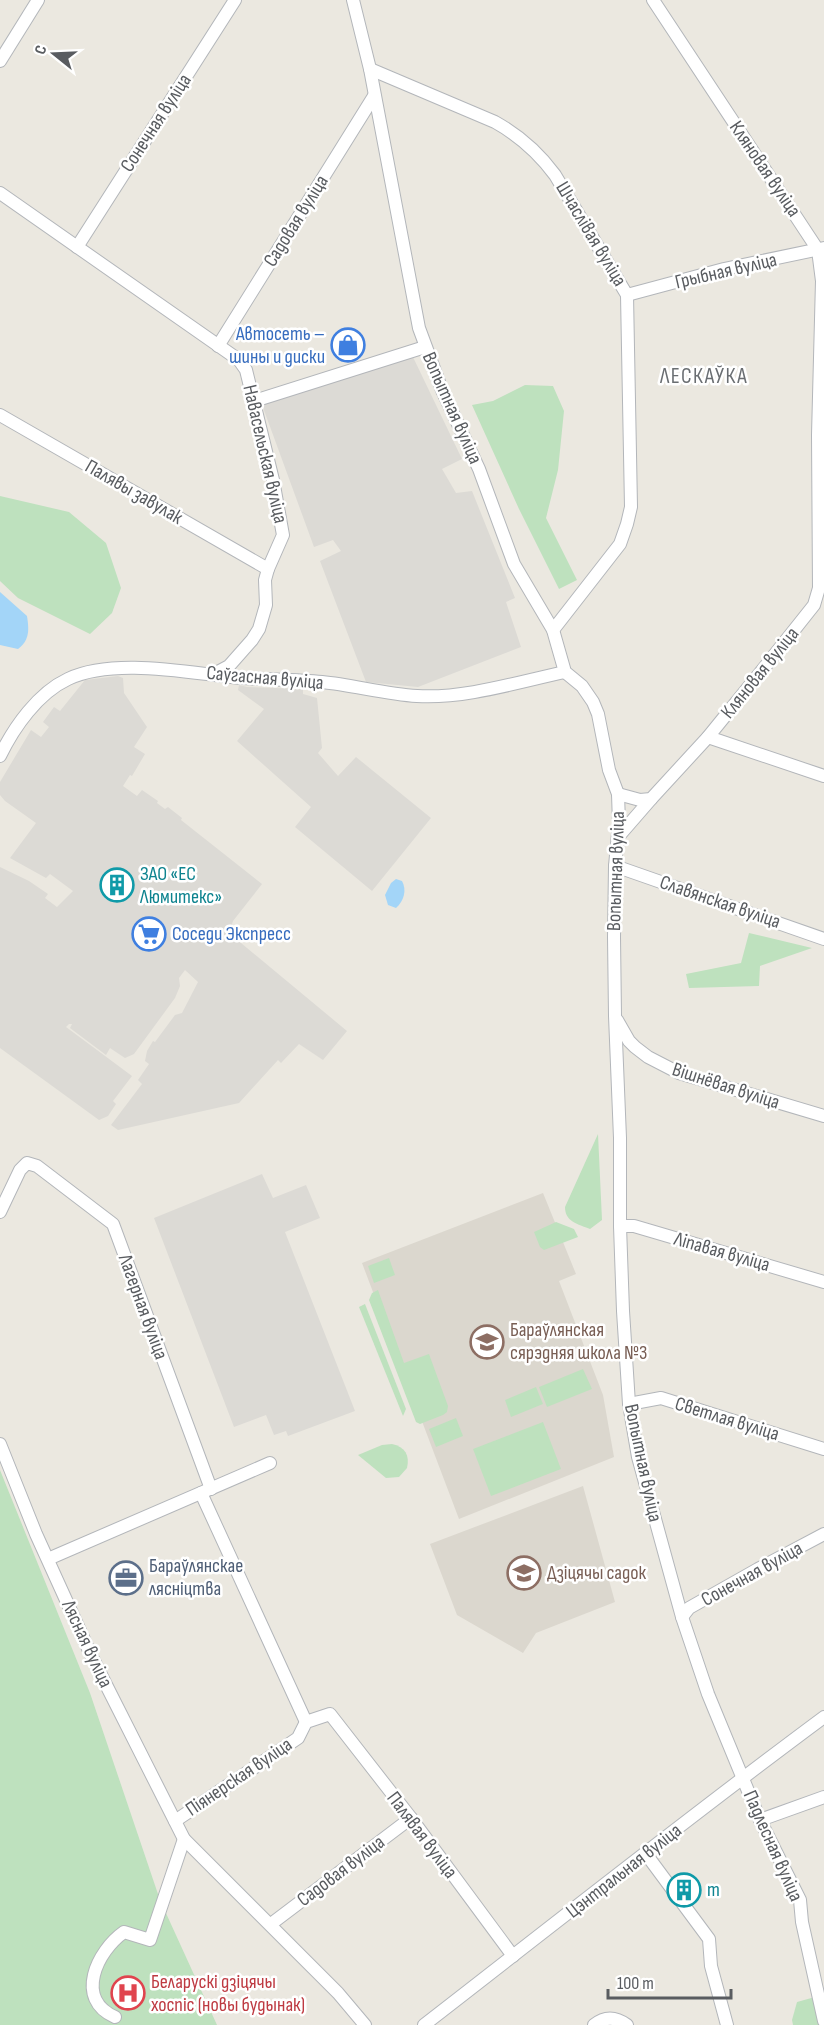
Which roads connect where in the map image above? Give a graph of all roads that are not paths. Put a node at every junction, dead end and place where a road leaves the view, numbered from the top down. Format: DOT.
graph roads {
  1 [pos="38,0"];
  2 [pos="235,0"];
  3 [pos="353,0"];
  4 [pos="654,0"];
  5 [pos="0,61"];
  6 [pos="370,69"];
  7 [pos="374,96"];
  8 [pos="0,193"];
  9 [pos="78,247"];
  10 [pos="821,249"];
  11 [pos="627,295"];
  12 [pos="218,346"];
  13 [pos="425,347"];
  14 [pos="254,401"];
  15 [pos="0,415"];
  16 [pos="268,569"];
  17 [pos="819,607"];
  18 [pos="554,630"];
  19 [pos="565,672"];
  20 [pos="214,674"];
  21 [pos="708,737"];
  22 [pos="0,756"];
  23 [pos="824,776"];
  24 [pos="618,794"];
  25 [pos="651,799"];
  26 [pos="617,838"];
  27 [pos="615,866"];
  28 [pos="824,939"];
  29 [pos="615,1016"];
  30 [pos="824,1116"];
  31 [pos="0,1212"];
  32 [pos="620,1226"];
  33 [pos="824,1282"];
  34 [pos="629,1404"];
  35 [pos="0,1444"];
  36 [pos="824,1449"];
  37 [pos="270,1463"];
  38 [pos="206,1491"];
  39 [pos="824,1534"];
  40 [pos="48,1559"];
  41 [pos="682,1617"];
  42 [pos="330,1714"];
  43 [pos="824,1717"];
  44 [pos="306,1722"];
  45 [pos="743,1777"];
  46 [pos="824,1797"];
  47 [pos="411,1818"];
  48 [pos="760,1820"];
  49 [pos="175,1821"];
  50 [pos="184,1839"];
  51 [pos="646,1854"];
  52 [pos="271,1924"];
  53 [pos="513,1956"];
  54 [pos="115,2017"];
  55 [pos="824,2021"];
  56 [pos="364,2025"];
  57 [pos="424,2025"];
  58 [pos="594,2025"];
  59 [pos="627,2025"];
  60 [pos="727,2025"];
  1 -- 5 [label="street"];
  2 -- 9 [label="street, Сонечная вуліца"];
  3 -- 6 [label="street, Вопытная вуліца"];
  4 -- 10 [label="street, Кляновая вуліца"];
  6 -- 7 [label="street, Вопытная вуліца"];
  6 -- 11 [label="street, Шчаслівая вуліца"];
  7 -- 12 [label="street, Садовая вуліца"];
  7 -- 13 [label="street, Вопытная вуліца"];
  8 -- 9 [label="street, Навасельская вуліца"];
  9 -- 12 [label="street, Навасельская вуліца"];
  10 -- 11 [label="street, Грыбная вуліца"];
  10 -- 17 [label="street, Кляновая вуліца"];
  11 -- 18 [label="street, Шчаслівая вуліца"];
  12 -- 14 [label="street, Навасельская вуліца"];
  13 -- 14 [label="street"];
  13 -- 18 [label="street, Вопытная вуліца"];
  14 -- 16 [label="street, Навасельская вуліца"];
  15 -- 16 [label="street, Палявы завулак"];
  16 -- 20 [label="street, Навасельская вуліца"];
  17 -- 21 [label="street, Кляновая вуліца"];
  18 -- 19 [label="street, Вопытная вуліца"];
  19 -- 20 [label="street, Саўгасная вуліца"];
  19 -- 24 [label="street, Вопытная вуліца"];
  20 -- 22 [label="street, Саўгасная вуліца"];
  21 -- 23 [label="street"];
  21 -- 25 [label="street, Кляновая вуліца"];
  24 -- 25 [label="street"];
  24 -- 26 [label="street, Вопытная вуліца"];
  25 -- 26 [label="street, Кляновая вуліца"];
  26 -- 27 [label="street, Вопытная вуліца"];
  27 -- 28 [label="street, Славянская вуліца"];
  27 -- 29 [label="street, Вопытная вуліца"];
  29 -- 30 [label="street, Вішнёвая вуліца"];
  29 -- 32 [label="street, Вопытная вуліца"];
  31 -- 38 [label="street, Лагерная вуліца"];
  32 -- 33 [label="street, Ліпавая вуліца"];
  32 -- 34 [label="street, Вопытная вуліца"];
  34 -- 36 [label="street, Светлая вуліца"];
  34 -- 41 [label="street, Вопытная вуліца"];
  35 -- 40 [label="street, Лясная вуліца"];
  37 -- 38 [label="street"];
  38 -- 40 [label="street"];
  38 -- 44 [label="street, Лагерная вуліца"];
  39 -- 41 [label="street, Сонечная вуліца"];
  40 -- 49 [label="street, Лясная вуліца"];
  41 -- 45 [label="street, Вопытная вуліца"];
  42 -- 44 [label="street, Піянерская вуліца"];
  42 -- 47 [label="street, Палявая вуліца"];
  43 -- 45 [label="street, Цэнтральная вуліца"];
  44 -- 49 [label="street, Піянерская вуліца"];
  45 -- 48 [label="street, Падлесная вуліца"];
  45 -- 51 [label="street, Цэнтральная вуліца"];
  46 -- 48 [label="street"];
  47 -- 52 [label="street, Садовая вуліца"];
  47 -- 53 [label="street, Палявая вуліца"];
  48 -- 55 [label="street, Падлесная вуліца"];
  49 -- 50 [label="street, Лясная вуліца"];
  50 -- 52 [label="street, Лясная вуліца"];
  50 -- 54 [label="street"];
  51 -- 53 [label="street, Цэнтральная вуліца"];
  51 -- 60 [label="street"];
  52 -- 56 [label="street, Лясная вуліца"];
  53 -- 57 [label="street, Цэнтральная вуліца"];
  58 -- 59 [label="street"];
}
